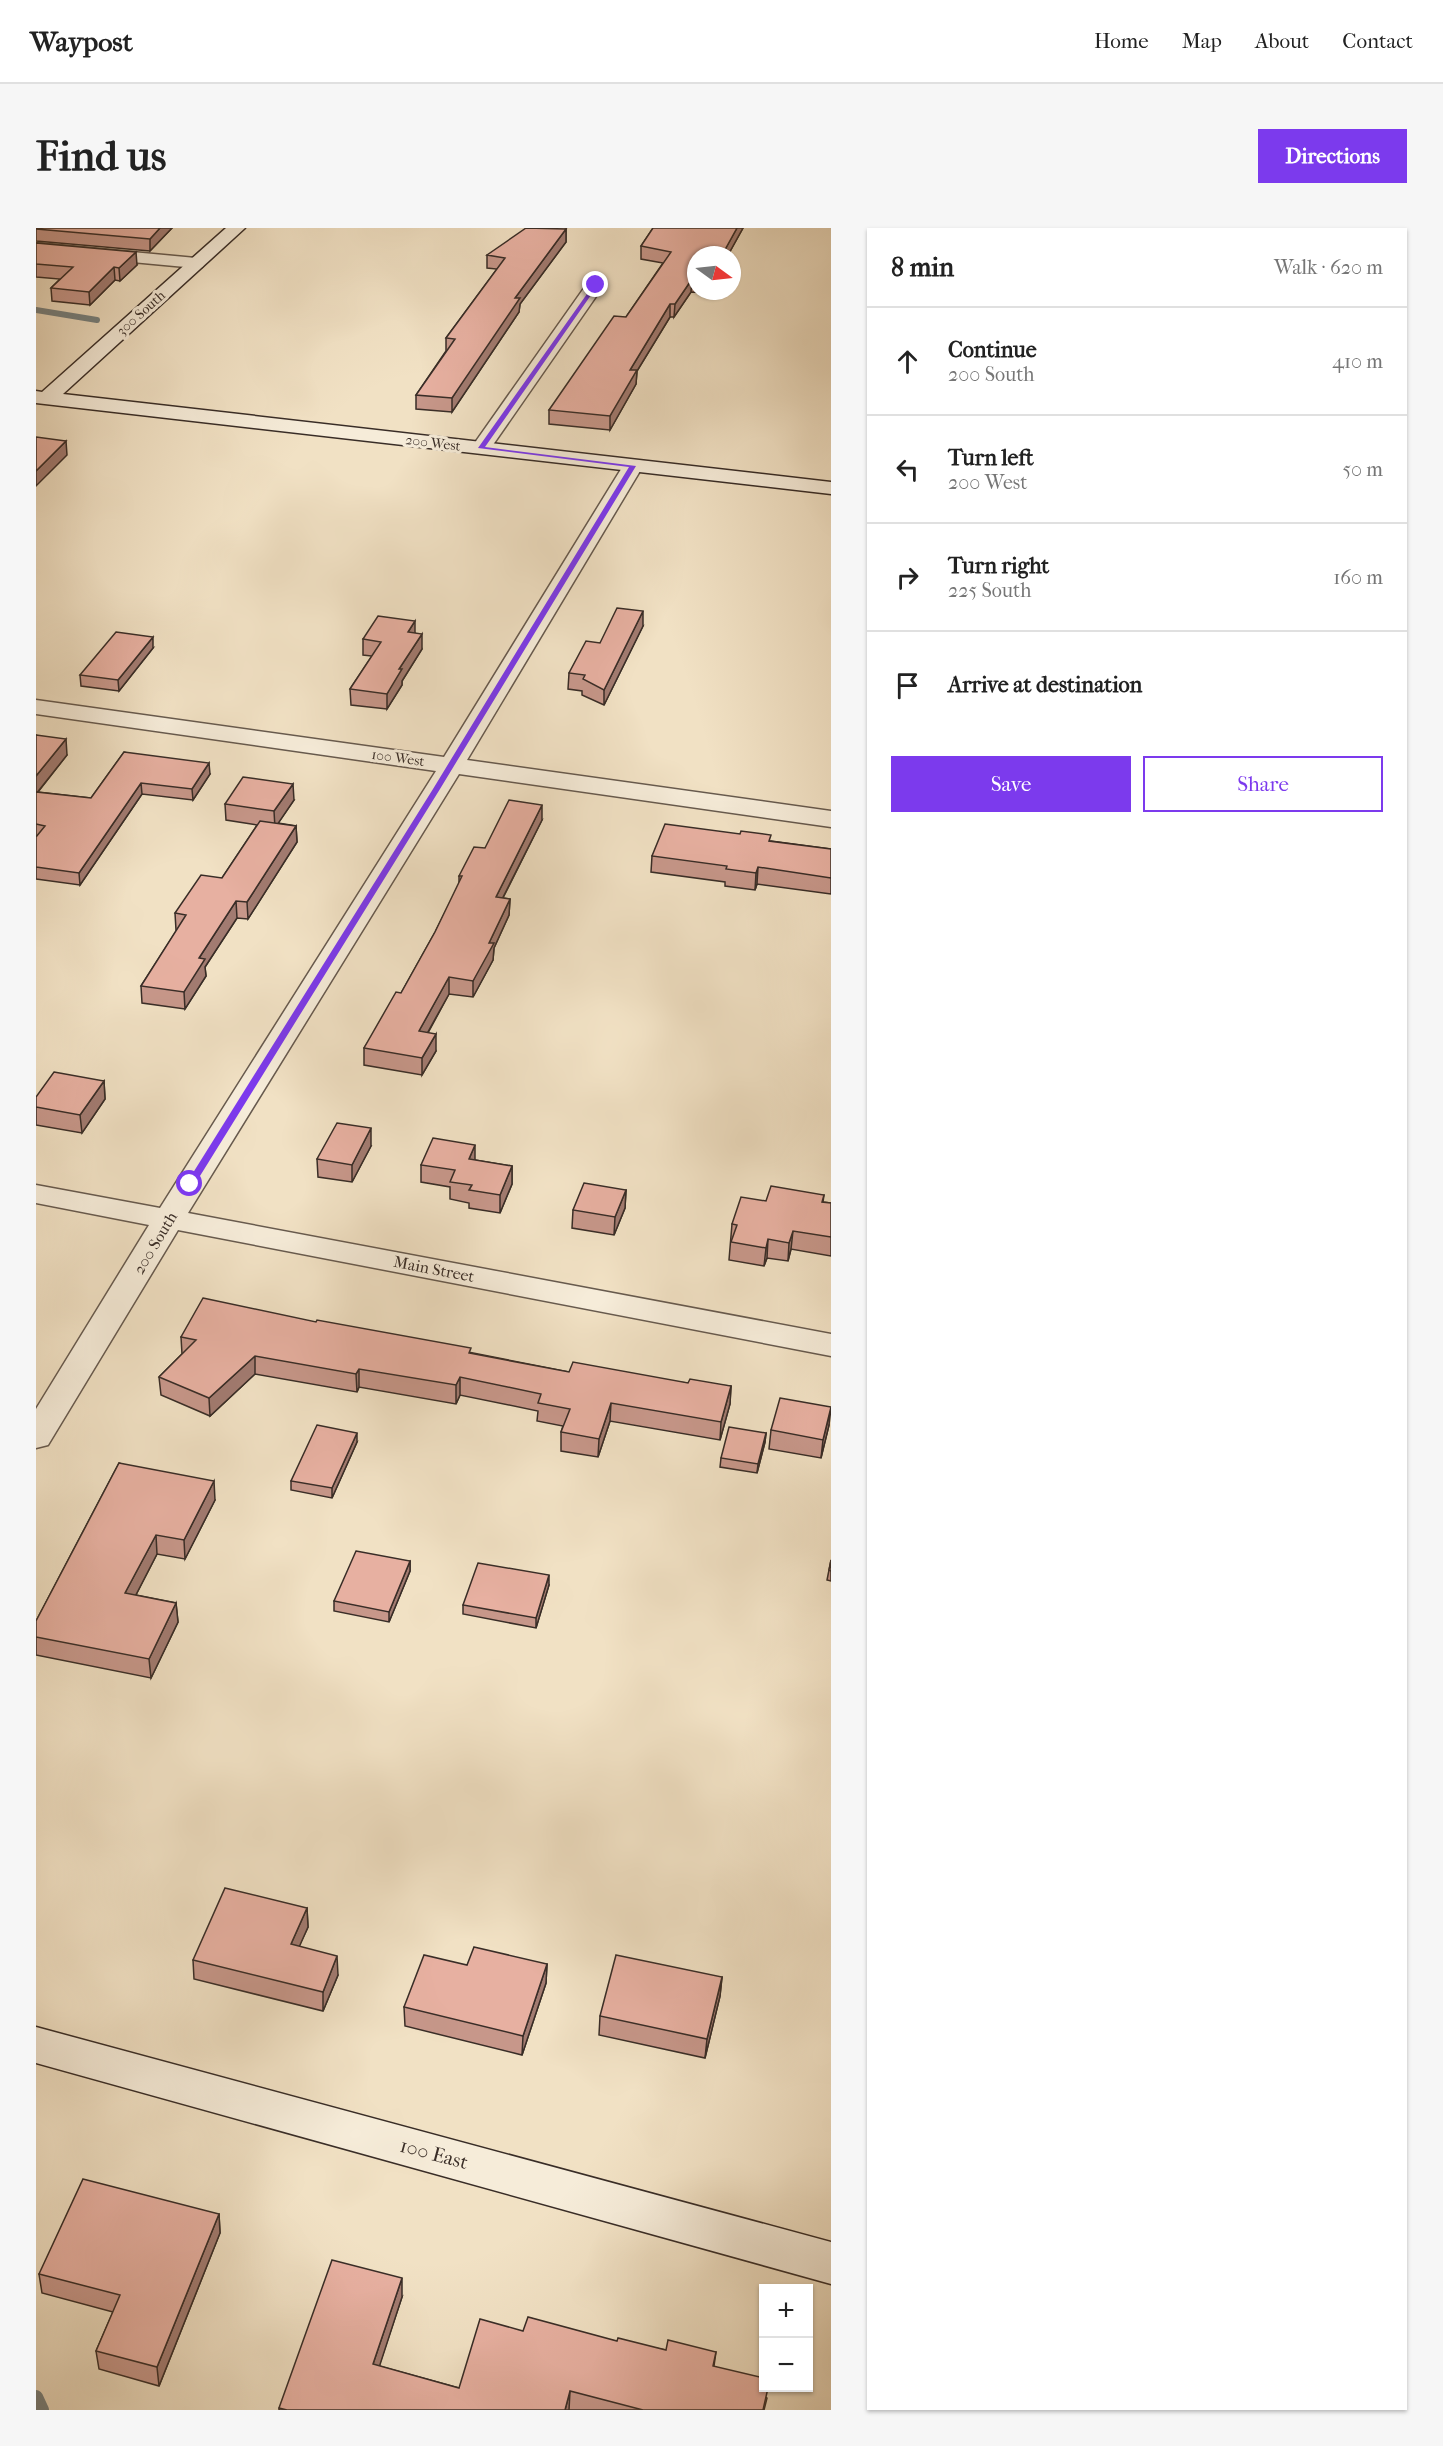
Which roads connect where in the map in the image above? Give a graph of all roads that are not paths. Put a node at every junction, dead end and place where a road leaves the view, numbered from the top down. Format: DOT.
graph roads {
  1 [pos="236,228"];
  2 [pos="36,248"];
  3 [pos="196,263"];
  4 [pos="596,285"];
  5 [pos="41,398"];
  6 [pos="482,448"];
  7 [pos="633,466"];
  8 [pos="831,488"];
  9 [pos="36,707"];
  10 [pos="451,765"];
  11 [pos="831,819"];
  12 [pos="36,1194"];
  13 [pos="169,1219"];
  14 [pos="831,1345"];
  15 [pos="36,1437"];
  16 [pos="36,2045"];
  17 [pos="831,2263"];
  1 -- 3 [label="street, 300 South"];
  2 -- 3 [label="street"];
  3 -- 5 [label="street, 300 South"];
  4 -- 6 [label="street"];
  5 -- 6 [label="street, 200 West"];
  6 -- 7 [label="street, 200 West"];
  7 -- 8 [label="street, 200 West"];
  7 -- 10 [label="street, 200 South"];
  9 -- 10 [label="street, 100 West"];
  10 -- 11 [label="street, 100 West"];
  10 -- 13 [label="street, 200 South"];
  12 -- 13 [label="street, Main Street"];
  13 -- 14 [label="street, Main Street"];
  13 -- 15 [label="street, 200 South"];
  16 -- 17 [label="street, 100 East"];
}
